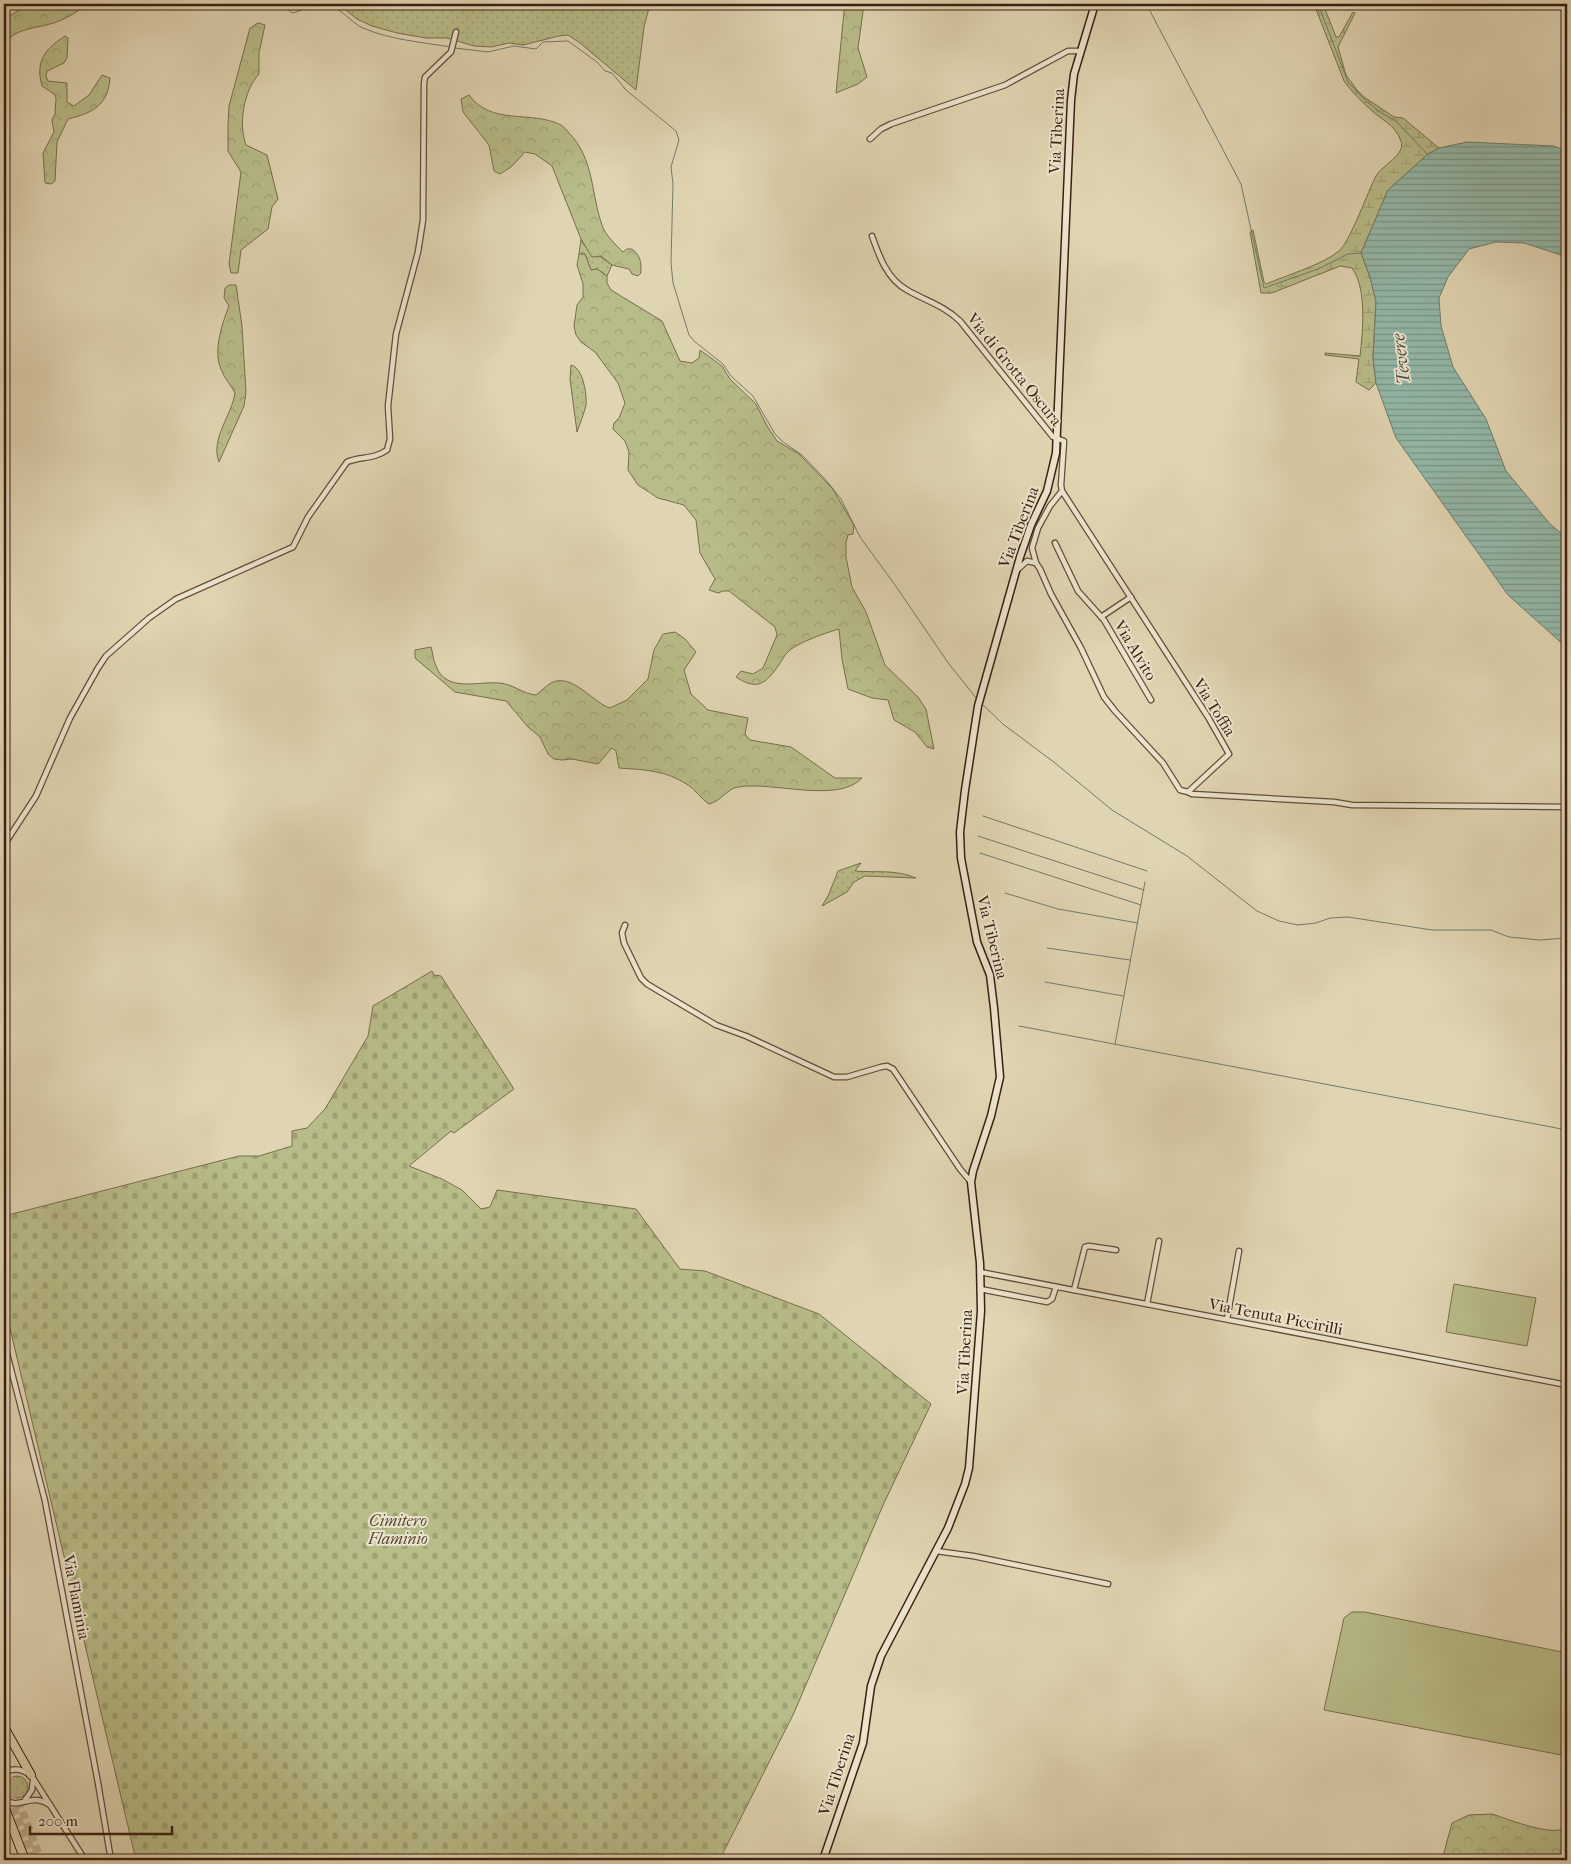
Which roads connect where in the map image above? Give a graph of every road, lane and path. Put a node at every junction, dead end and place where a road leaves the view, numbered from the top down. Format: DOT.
graph roads {
  1 [pos="1095,4"];
  2 [pos="456,32"];
  3 [pos="1080,51"];
  4 [pos="870,139"];
  5 [pos="872,236"];
  6 [pos="1057,439"];
  7 [pos="1062,491"];
  8 [pos="1055,543"];
  9 [pos="1020,558"];
  10 [pos="1027,561"];
  11 [pos="1036,563"];
  12 [pos="1016,571"];
  13 [pos="1131,597"];
  14 [pos="1101,617"];
  15 [pos="1151,700"];
  16 [pos="1188,792"];
  17 [pos="1567,807"];
  18 [pos="4,845"];
  19 [pos="625,925"];
  20 [pos="971,1182"];
  21 [pos="1159,1241"];
  22 [pos="1116,1250"];
  23 [pos="1240,1251"];
  24 [pos="980,1272"];
  25 [pos="1056,1287"];
  26 [pos="980,1289"];
  27 [pos="1074,1290"];
  28 [pos="1148,1304"];
  29 [pos="1227,1319"];
  30 [pos="4,1342"];
  31 [pos="1567,1384"];
  32 [pos="936,1551"];
  33 [pos="1108,1584"];
  34 [pos="4,1727"];
  35 [pos="4,1768"];
  36 [pos="31,1775"];
  37 [pos="4,1800"];
  38 [pos="22,1802"];
  39 [pos="4,1806"];
  40 [pos="51,1806"];
  41 [pos="110,1858"];
  42 [pos="25,1860"];
  43 [pos="85,1860"];
  44 [pos="823,1860"];
  1 -- 3 [label="main road, Via Tiberina"];
  2 -- 18 [label="street"];
  3 -- 4 [label="street"];
  3 -- 6 [label="main road, Via Tiberina"];
  5 -- 6 [label="street, Via di Grotta Oscura"];
  6 -- 7 [label="street"];
  6 -- 9 [label="main road, Via Tiberina"];
  7 -- 11 [label="street"];
  7 -- 13 [label="street, Via Toffia"];
  8 -- 14 [label="street"];
  9 -- 10 [label="street"];
  9 -- 12 [label="main road, Via Tiberina"];
  10 -- 11 [label="street"];
  10 -- 12 [label="street"];
  11 -- 16 [label="street"];
  12 -- 20 [label="main road, Via Tiberina"];
  13 -- 14 [label="street, Via Alvito"];
  13 -- 16 [label="street, Via Toffia"];
  14 -- 15 [label="street, Via Alvito"];
  16 -- 17 [label="street"];
  19 -- 20 [label="street"];
  20 -- 24 [label="main road, Via Tiberina"];
  21 -- 28 [label="street"];
  22 -- 27 [label="street"];
  23 -- 29 [label="street"];
  24 -- 25 [label="street, Via Tenuta Piccirilli"];
  24 -- 26 [label="main road, Via Tiberina"];
  25 -- 26 [label="street"];
  25 -- 27 [label="street, Via Tenuta Piccirilli"];
  26 -- 32 [label="main road, Via Tiberina"];
  27 -- 28 [label="street, Via Tenuta Piccirilli"];
  28 -- 29 [label="street, Via Tenuta Piccirilli"];
  29 -- 31 [label="street, Via Tenuta Piccirilli"];
  30 -- 41 [label="street, Via Flaminia"];
  32 -- 33 [label="street"];
  32 -- 44 [label="main road, Via Tiberina"];
  34 -- 36 [label="highway"];
  35 -- 36 [label="street"];
  36 -- 38 [label="street"];
  36 -- 40 [label="street"];
  37 -- 38 [label="street"];
  38 -- 40 [label="street"];
  39 -- 42 [label="highway"];
  40 -- 43 [label="street"];
}
